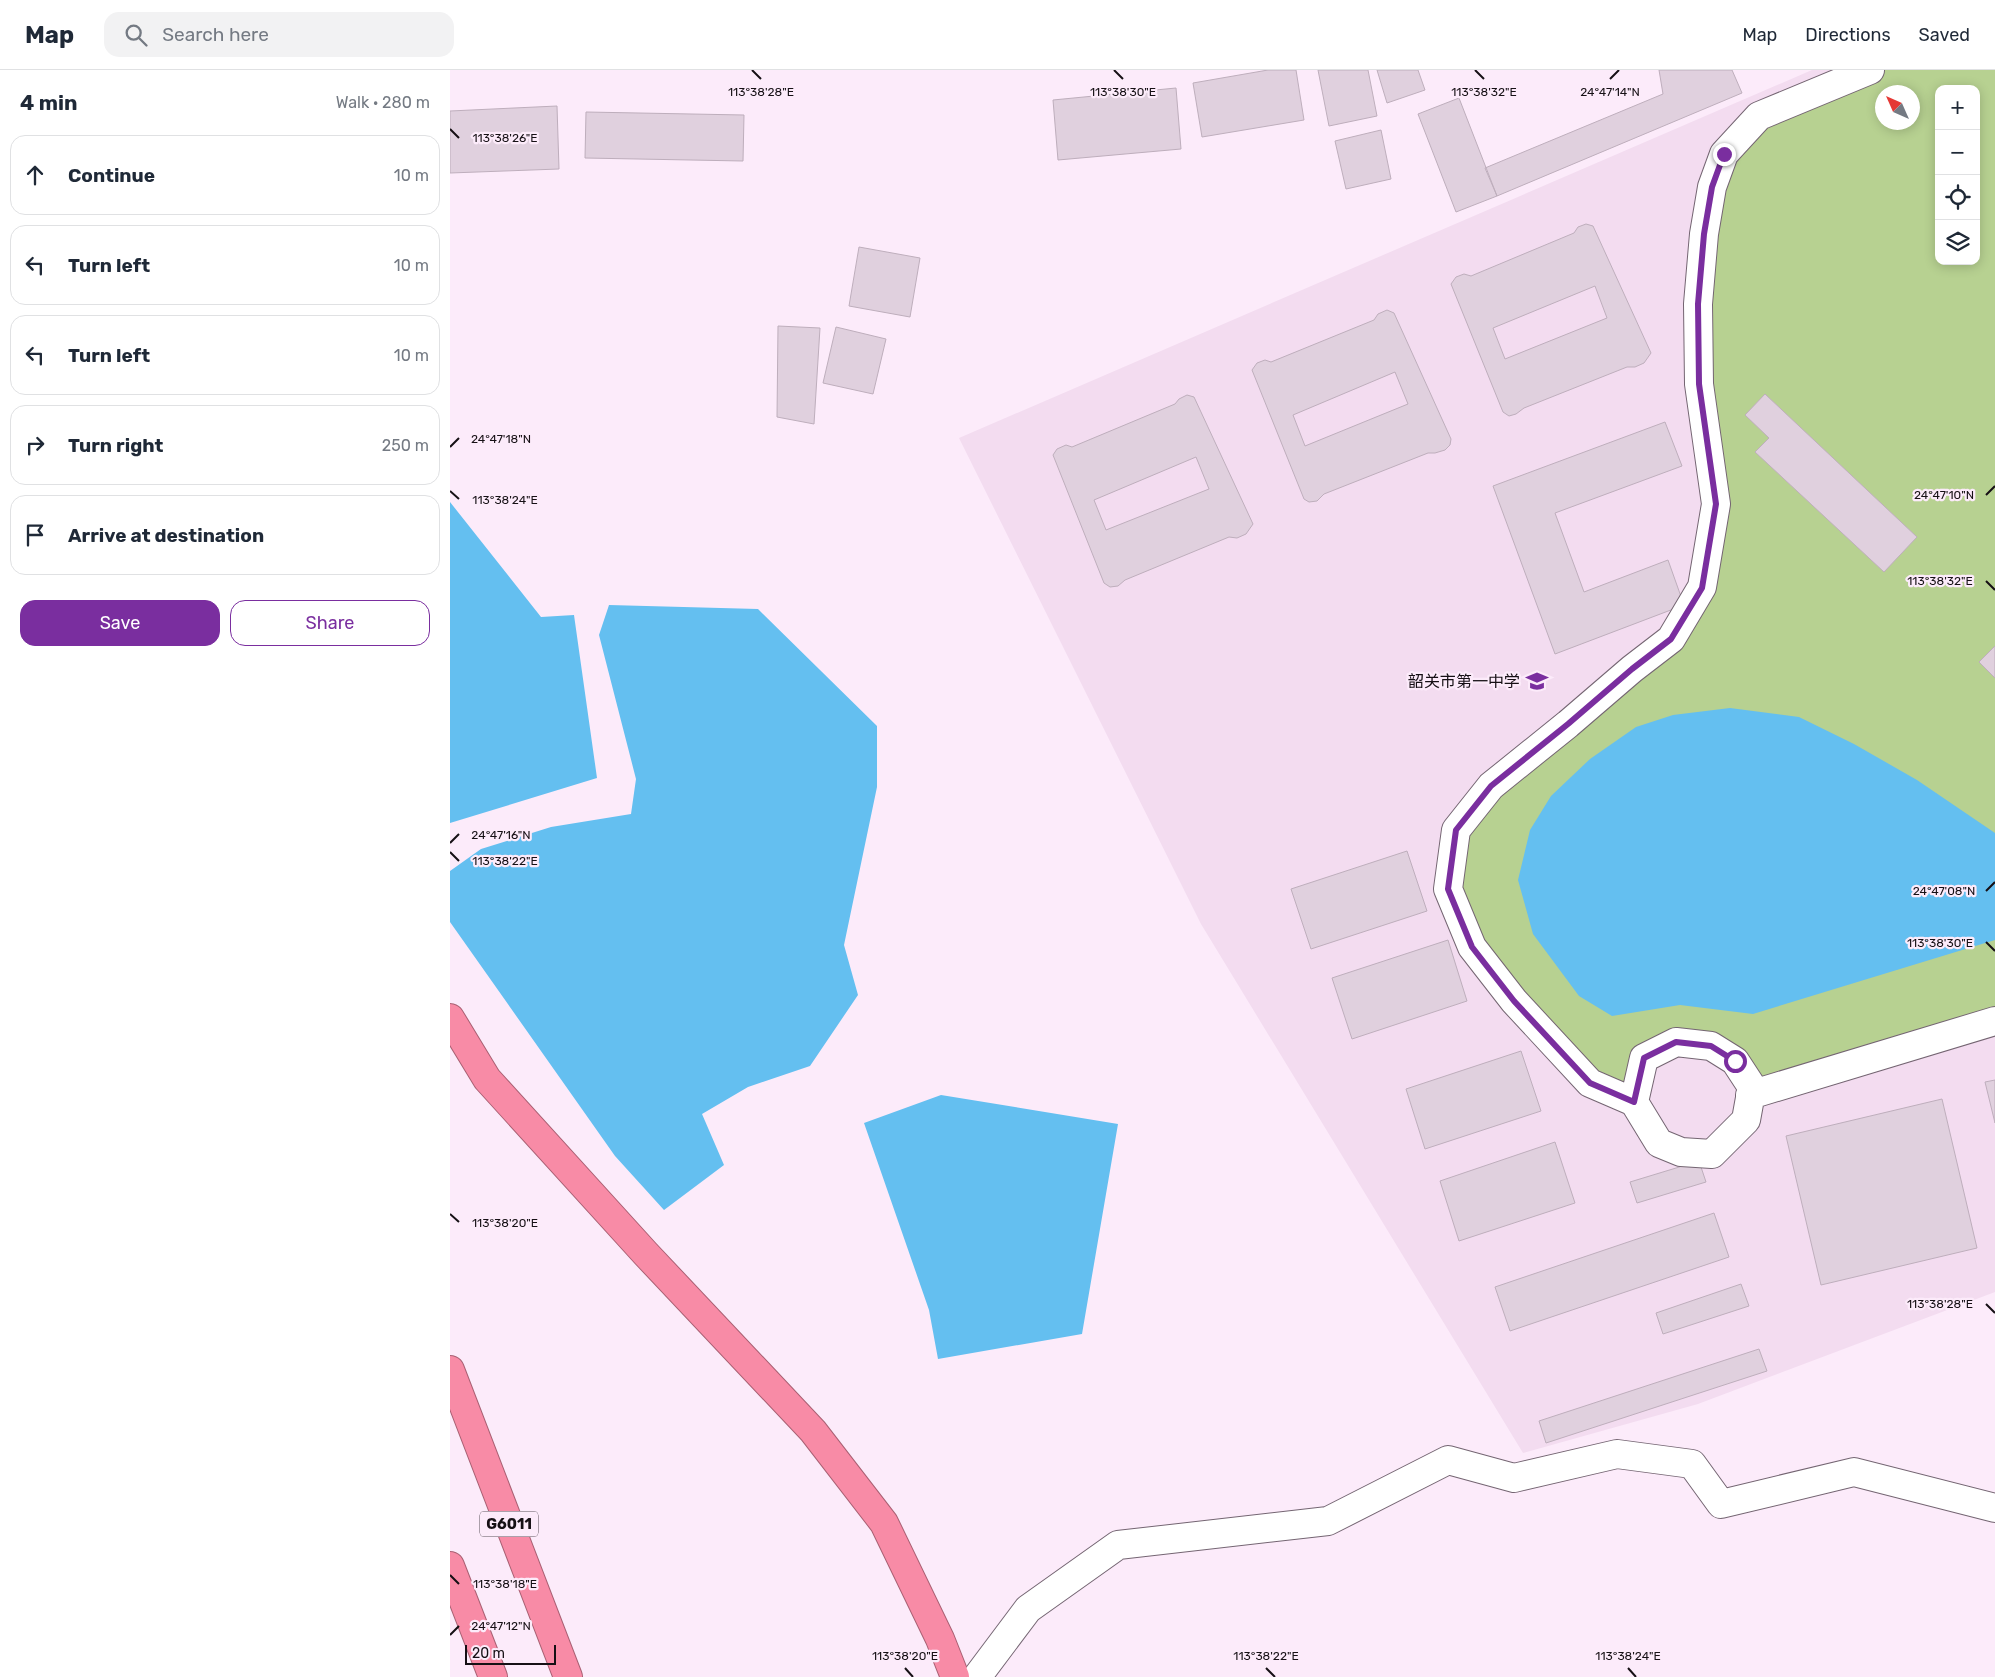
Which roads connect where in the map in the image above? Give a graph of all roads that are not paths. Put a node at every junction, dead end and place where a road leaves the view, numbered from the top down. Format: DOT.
graph roads {
  1 [pos="1870,70"];
  2 [pos="450,1018"];
  3 [pos="1995,1021"];
  4 [pos="1750,1096"];
  5 [pos="1634,1102"];
  6 [pos="450,1370"];
  7 [pos="1995,1508"];
  8 [pos="450,1566"];
  9 [pos="493,1677"];
  10 [pos="568,1677"];
  11 [pos="955,1677"];
  12 [pos="977,1677"];
  1 -- 5 [label="street"];
  2 -- 11 [label="highway"];
  3 -- 4 [label="street"];
  4 -- 5 [label="street"];
  4 -- 5 [label="street"];
  6 -- 10 [label="highway, G6011"];
  7 -- 12 [label="street"];
  8 -- 9 [label="highway"];
}
